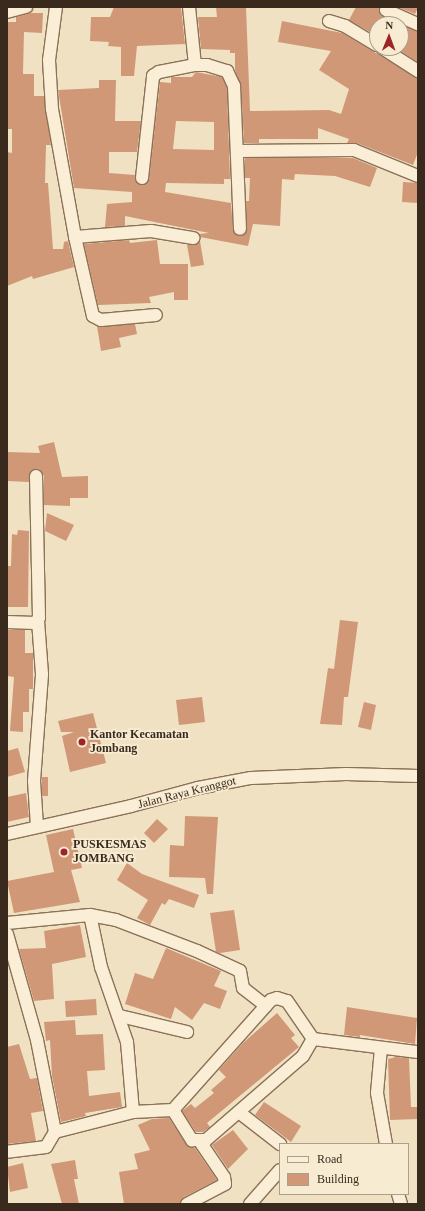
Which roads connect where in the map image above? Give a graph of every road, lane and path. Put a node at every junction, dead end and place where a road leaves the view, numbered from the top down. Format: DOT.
graph roads {
  1 [pos="26,7"];
  2 [pos="56,7"];
  3 [pos="189,7"];
  4 [pos="386,10"];
  5 [pos="7,12"];
  6 [pos="329,21"];
  7 [pos="418,24"];
  8 [pos="369,40"];
  9 [pos="395,56"];
  10 [pos="195,65"];
  11 [pos="418,71"];
  12 [pos="238,151"];
  13 [pos="418,176"];
  14 [pos="142,178"];
  15 [pos="240,229"];
  16 [pos="75,237"];
  17 [pos="193,238"];
  18 [pos="156,315"];
  19 [pos="36,476"];
  20 [pos="38,621"];
  21 [pos="7,622"];
  22 [pos="418,776"];
  23 [pos="37,826"];
  24 [pos="7,834"];
  25 [pos="90,915"];
  26 [pos="7,923"];
  27 [pos="7,934"];
  28 [pos="266,1006"];
  29 [pos="120,1016"];
  30 [pos="187,1032"];
  31 [pos="313,1039"];
  32 [pos="381,1048"];
  33 [pos="418,1052"];
  34 [pos="173,1110"];
  35 [pos="133,1112"];
  36 [pos="240,1113"];
  37 [pos="55,1132"];
  38 [pos="201,1143"];
  39 [pos="279,1143"];
  40 [pos="386,1143"];
  41 [pos="7,1152"];
  42 [pos="279,1171"];
  43 [pos="186,1204"];
  44 [pos="250,1204"];
  1 -- 5 [label="street"];
  2 -- 16 [label="street"];
  3 -- 10 [label="street"];
  4 -- 7 [label="street"];
  6 -- 8 [label="street"];
  9 -- 11 [label="street"];
  10 -- 12 [label="street"];
  10 -- 14 [label="street"];
  12 -- 13 [label="street"];
  12 -- 15 [label="street"];
  16 -- 17 [label="street"];
  16 -- 18 [label="street"];
  19 -- 20 [label="street"];
  20 -- 21 [label="street"];
  20 -- 23 [label="street"];
  22 -- 23 [label="street, Jalan Raya Kranggot"];
  23 -- 24 [label="street, Jalan Raya Kranggot"];
  25 -- 26 [label="street"];
  25 -- 28 [label="street"];
  25 -- 29 [label="street"];
  27 -- 37 [label="street"];
  28 -- 31 [label="street"];
  28 -- 34 [label="street"];
  29 -- 30 [label="street"];
  29 -- 35 [label="street"];
  31 -- 32 [label="street"];
  31 -- 36 [label="street"];
  32 -- 33 [label="street"];
  32 -- 40 [label="street"];
  34 -- 35 [label="street"];
  34 -- 38 [label="street"];
  35 -- 37 [label="street"];
  36 -- 38 [label="street"];
  36 -- 39 [label="street"];
  37 -- 41 [label="street"];
  38 -- 43 [label="street"];
  42 -- 44 [label="street"];
}
